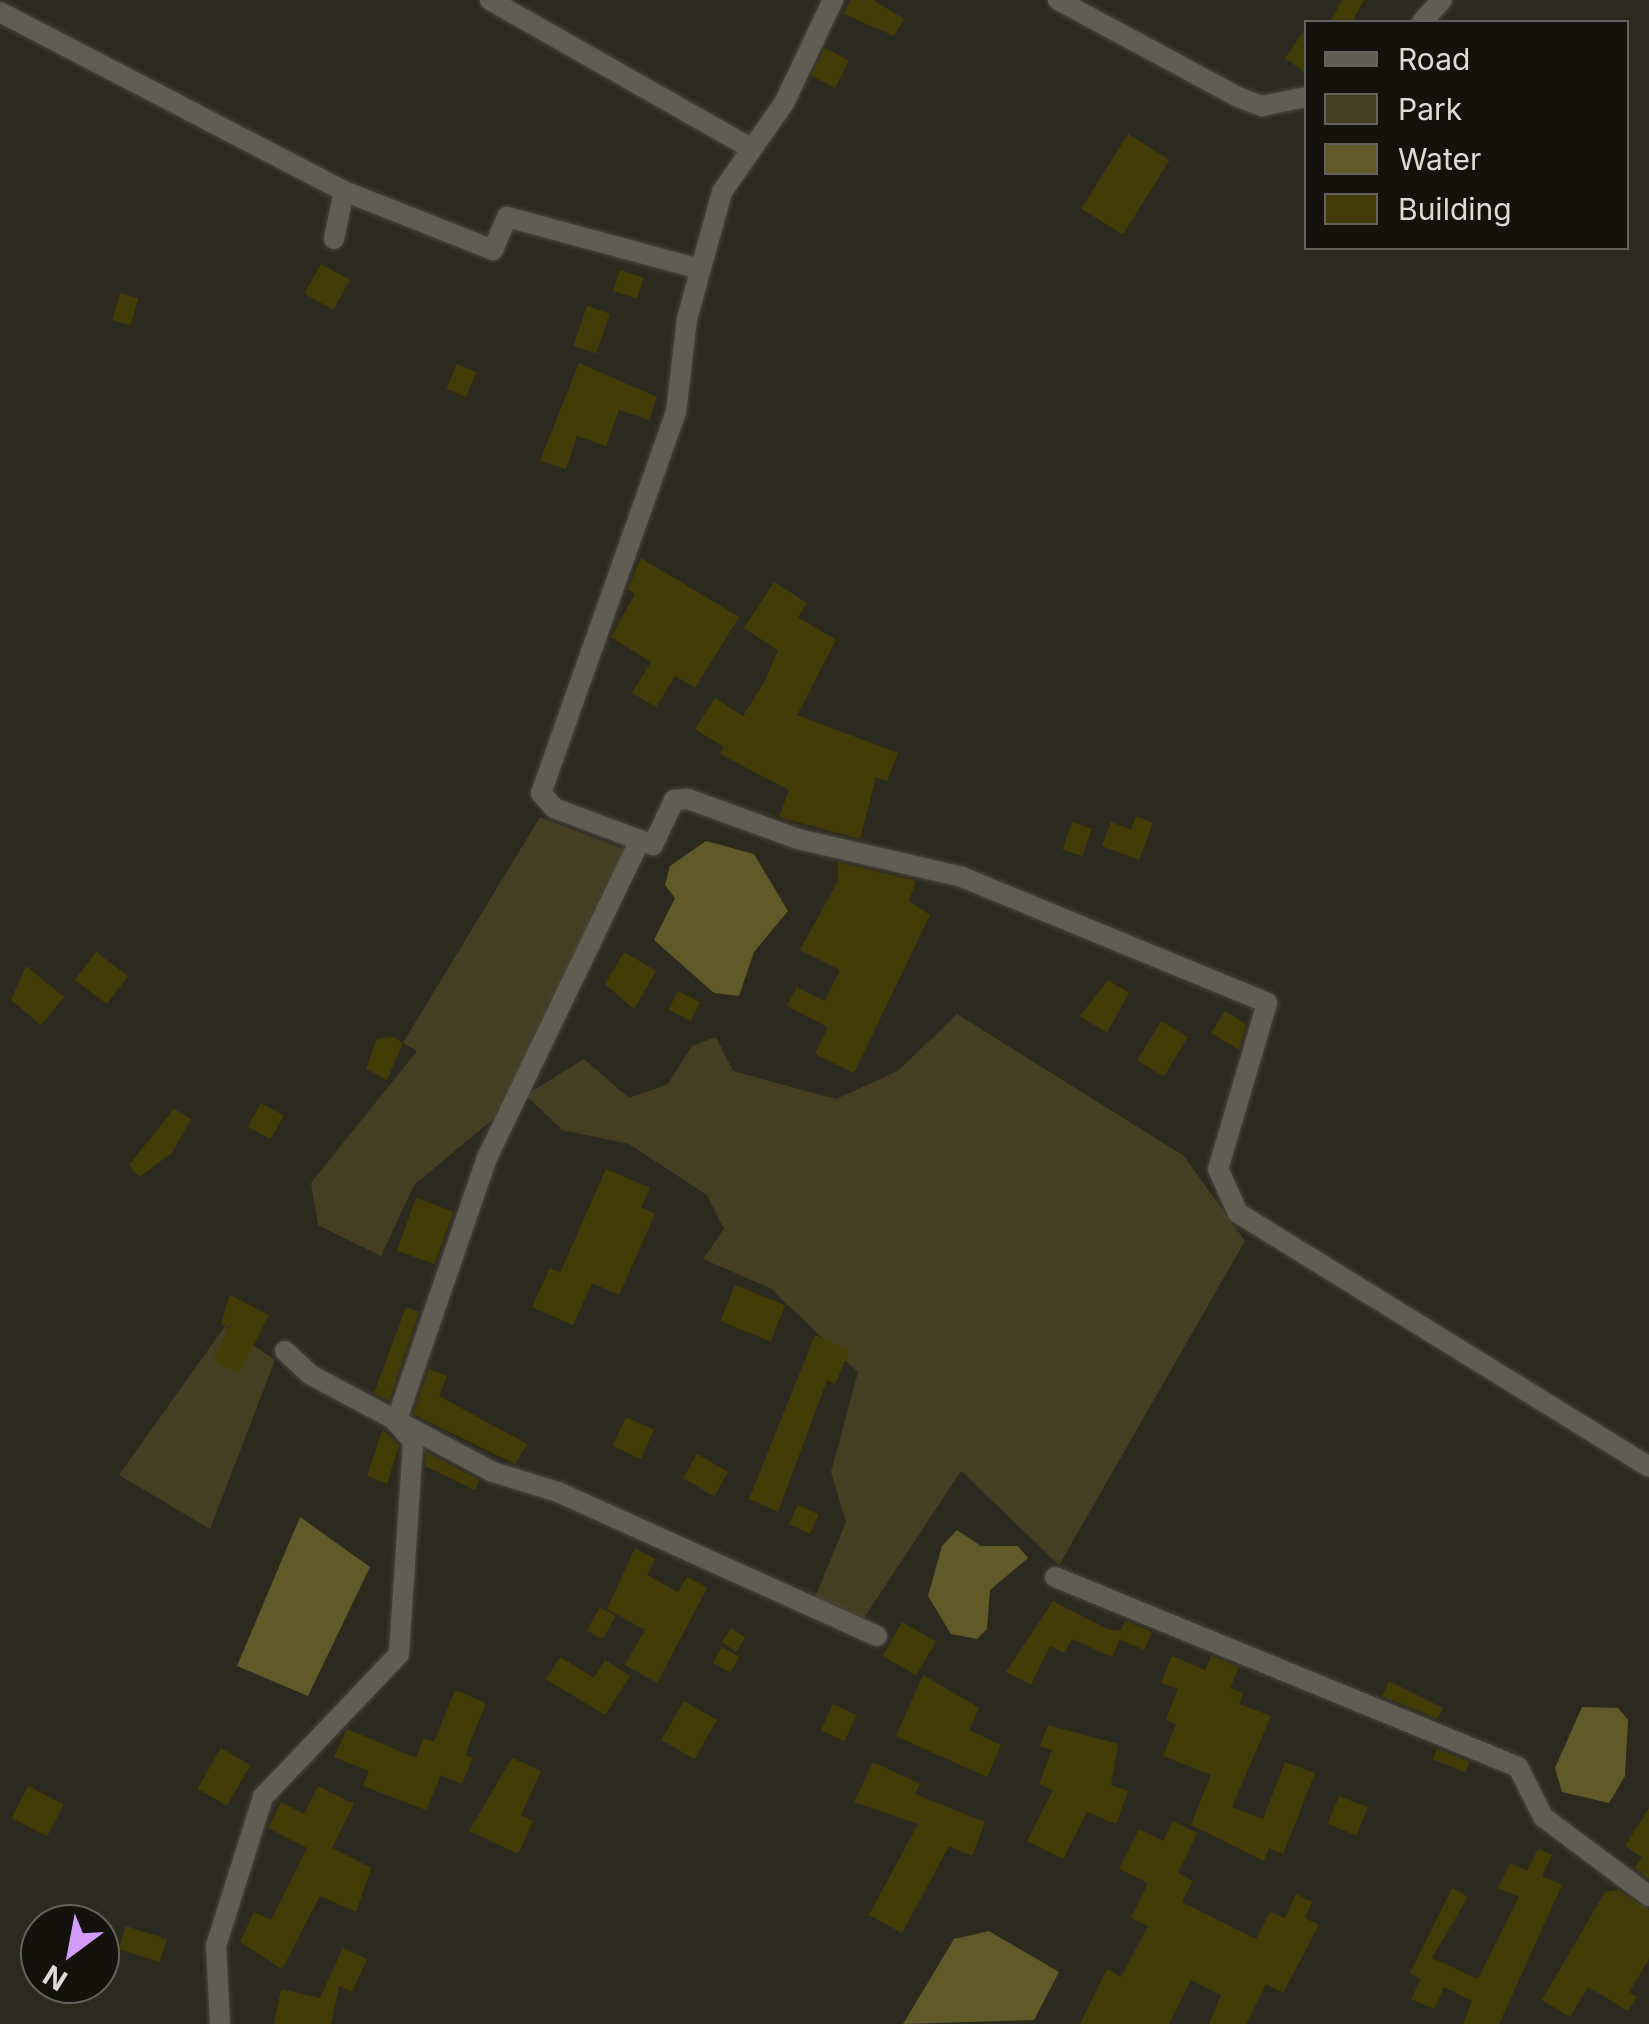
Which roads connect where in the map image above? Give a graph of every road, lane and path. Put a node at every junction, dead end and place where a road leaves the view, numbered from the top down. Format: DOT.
graph roads {
  1 [pos="490,0"];
  2 [pos="832,0"];
  3 [pos="1058,0"];
  4 [pos="1442,0"];
  5 [pos="0,12"];
  6 [pos="1424,20"];
  7 [pos="1304,97"];
  8 [pos="751,148"];
  9 [pos="344,192"];
  10 [pos="334,239"];
  11 [pos="700,269"];
  12 [pos="640,840"];
  13 [pos="285,1351"];
  14 [pos="396,1422"];
  15 [pos="1649,1467"];
  16 [pos="1055,1577"];
  17 [pos="877,1636"];
  18 [pos="1649,1896"];
  19 [pos="220,2024"];
  1 -- 8 [label="street"];
  2 -- 8 [label="street"];
  3 -- 7 [label="street"];
  4 -- 6 [label="street"];
  5 -- 9 [label="street"];
  8 -- 11 [label="street"];
  9 -- 10 [label="street"];
  9 -- 11 [label="street"];
  11 -- 12 [label="street"];
  12 -- 14 [label="street"];
  12 -- 15 [label="street"];
  13 -- 14 [label="street"];
  14 -- 17 [label="street"];
  14 -- 19 [label="street"];
  16 -- 18 [label="street"];
}
